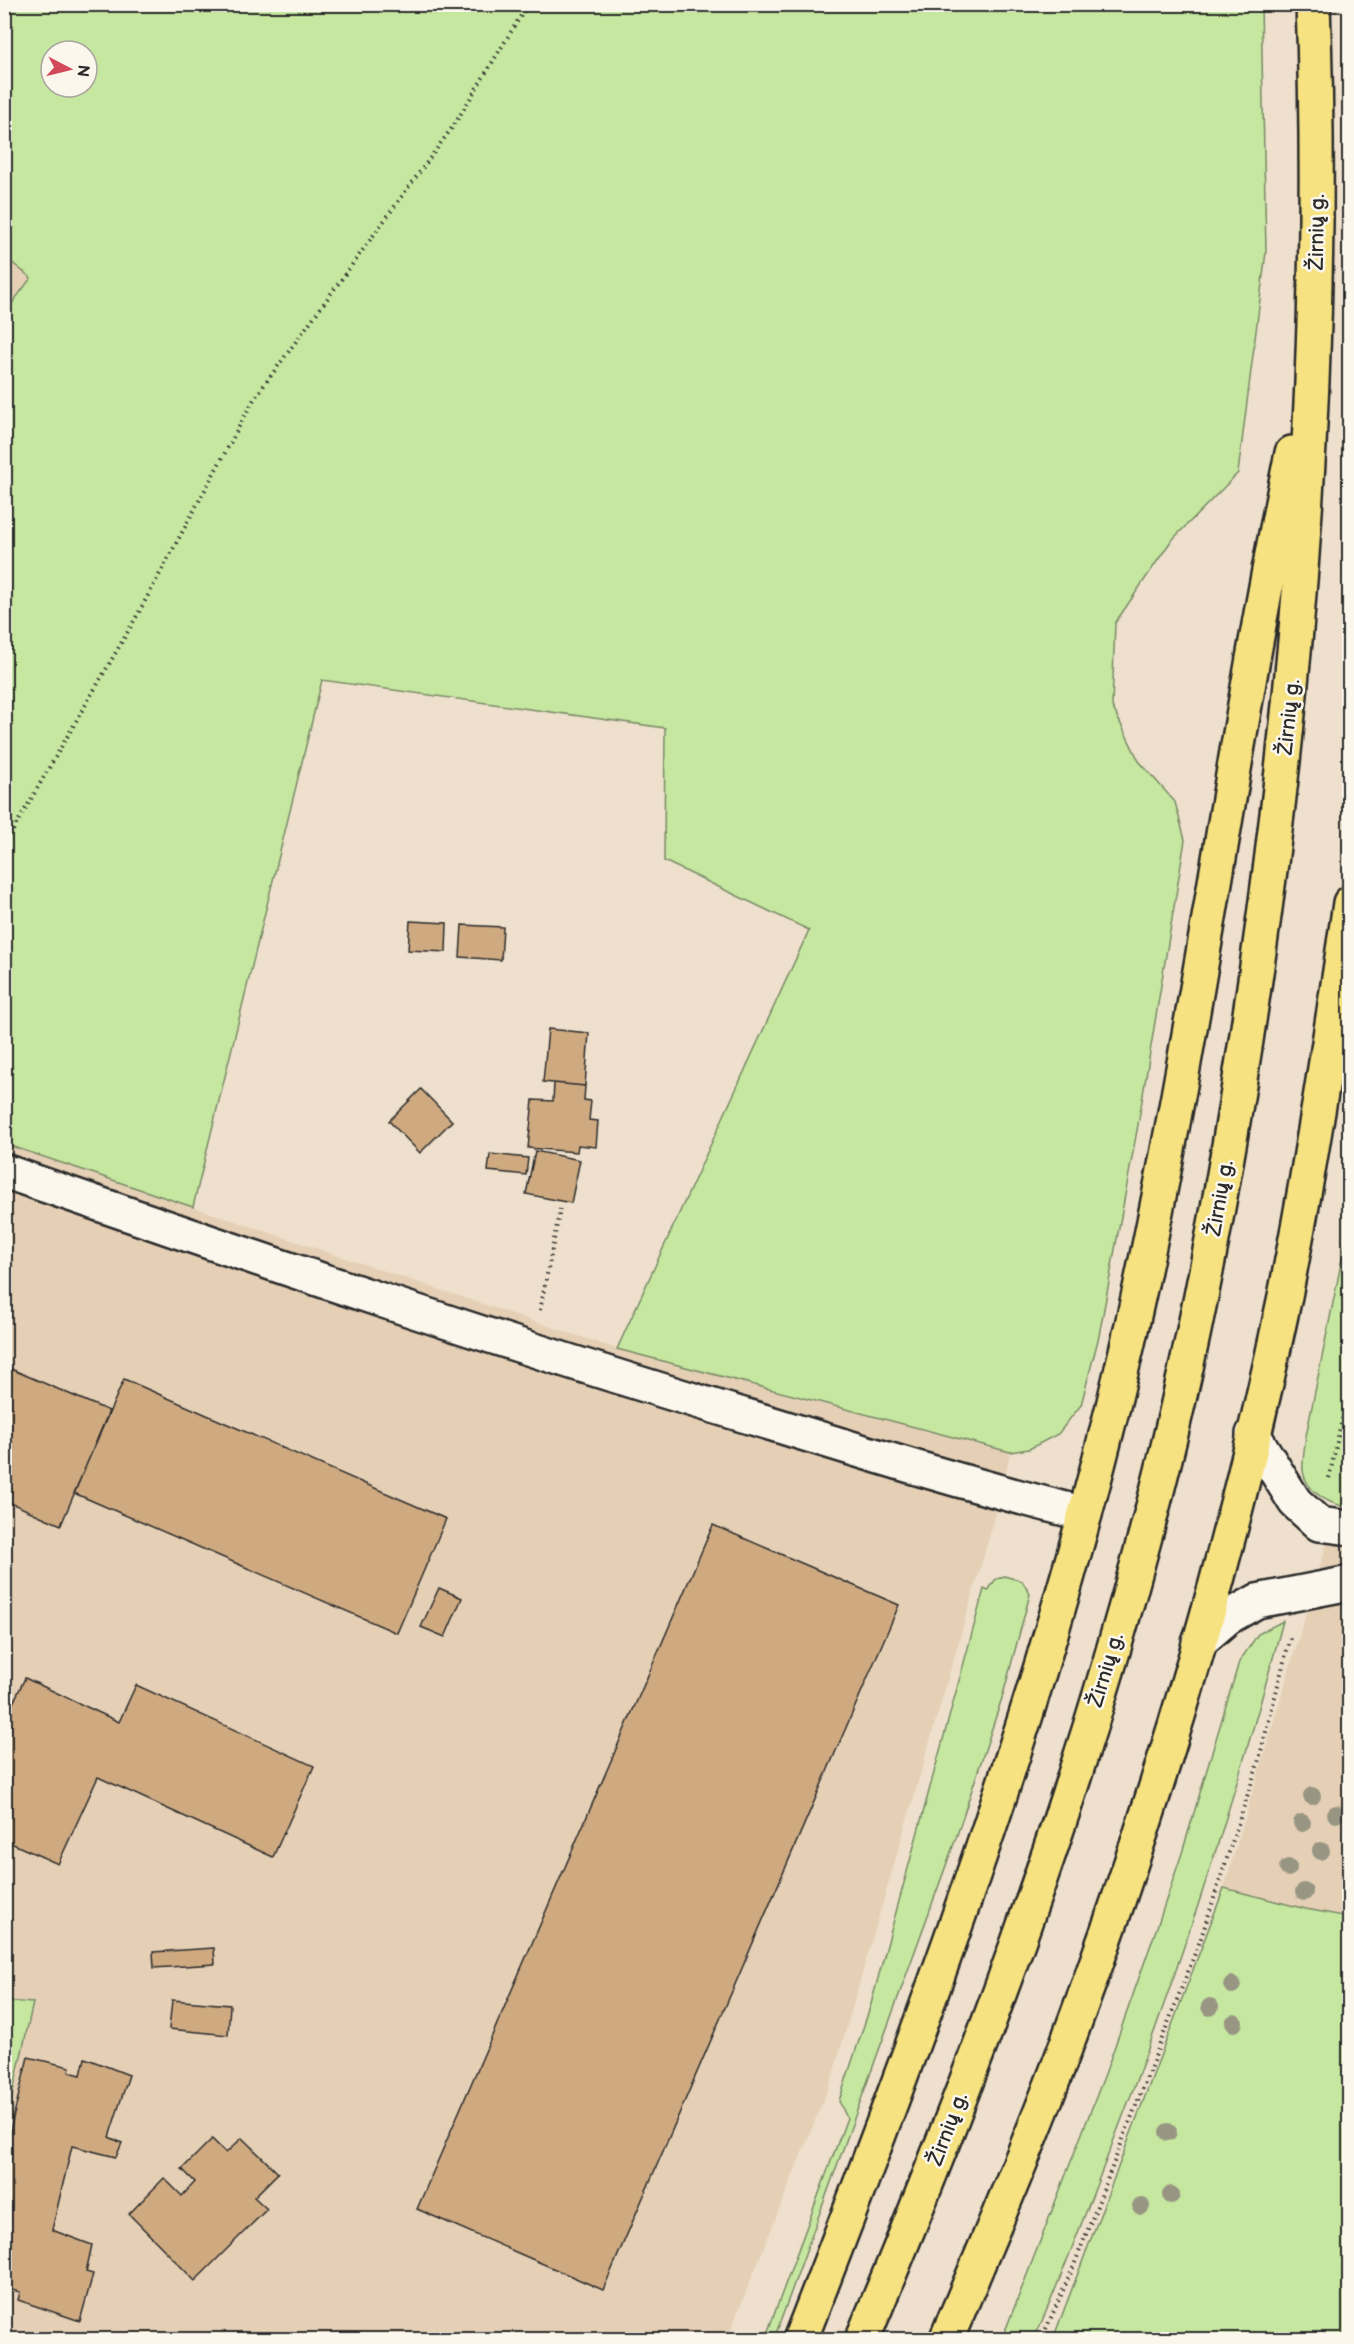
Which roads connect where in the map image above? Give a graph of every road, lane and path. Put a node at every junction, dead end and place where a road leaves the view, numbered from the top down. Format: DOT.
graph roads {
  1 [pos="528,4"];
  2 [pos="1313,4"];
  3 [pos="1316,343"];
  4 [pos="4,846"];
  5 [pos="1350,903"];
  6 [pos="4,1171"];
  7 [pos="560,1209"];
  8 [pos="530,1348"];
  9 [pos="1253,1434"];
  10 [pos="1085,1514"];
  11 [pos="1350,1528"];
  12 [pos="1350,1582"];
  13 [pos="1302,1592"];
  14 [pos="1199,1642"];
  15 [pos="997,2219"];
  16 [pos="800,2340"];
  17 [pos="862,2340"];
  18 [pos="946,2340"];
  19 [pos="963,2340"];
  20 [pos="1041,2340"];
  1 -- 4 [label="path"];
  2 -- 3 [label="highway, Žirnių g."];
  3 -- 10 [label="highway"];
  3 -- 17 [label="highway, Žirnių g."];
  5 -- 9 [label="highway"];
  6 -- 8 [label="street"];
  7 -- 8 [label="path"];
  8 -- 10 [label="street"];
  9 -- 11 [label="street"];
  9 -- 14 [label="highway"];
  10 -- 16 [label="highway"];
  12 -- 13 [label="street"];
  13 -- 14 [label="street"];
  13 -- 20 [label="path"];
  14 -- 15 [label="highway"];
  15 -- 18 [label="highway"];
  15 -- 19 [label="highway"];
}
